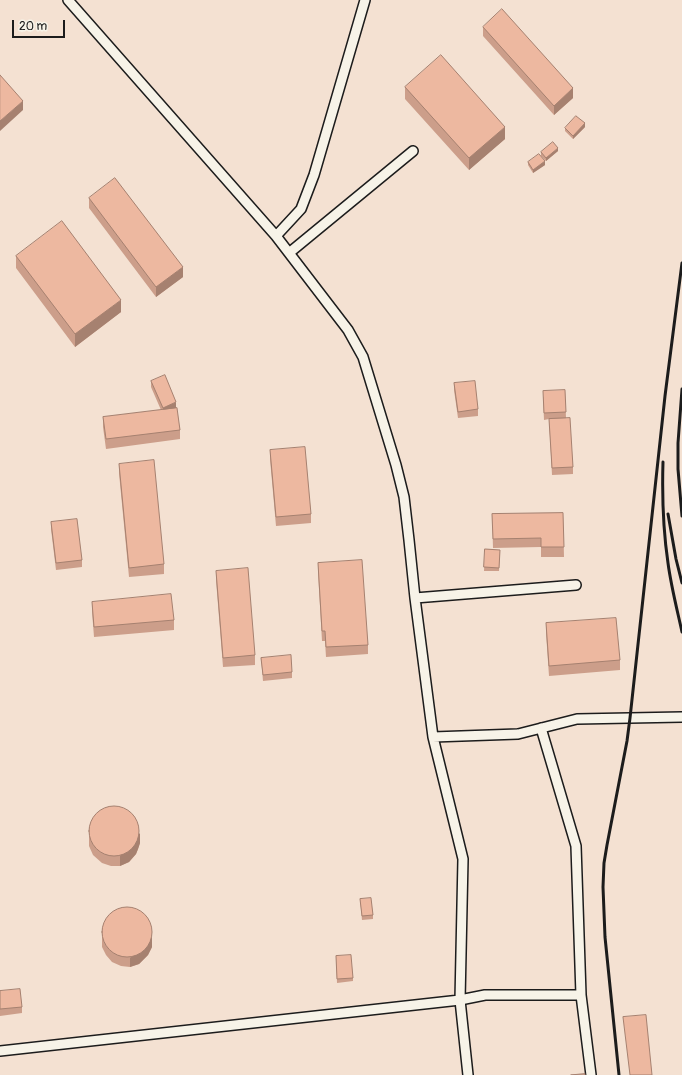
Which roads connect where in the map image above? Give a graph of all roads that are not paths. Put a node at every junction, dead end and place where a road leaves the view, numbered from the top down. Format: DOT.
graph roads {
  1 [pos="68,0"];
  2 [pos="365,0"];
  3 [pos="412,151"];
  4 [pos="276,236"];
  5 [pos="289,253"];
  6 [pos="576,585"];
  7 [pos="415,598"];
  8 [pos="682,717"];
  9 [pos="541,728"];
  10 [pos="433,737"];
  11 [pos="581,994"];
  12 [pos="460,1000"];
  13 [pos="0,1051"];
  14 [pos="468,1075"];
  15 [pos="591,1075"];
  1 -- 4 [label="lane"];
  2 -- 4 [label="lane"];
  3 -- 5 [label="lane"];
  4 -- 5 [label="lane"];
  5 -- 7 [label="lane"];
  6 -- 7 [label="lane"];
  7 -- 10 [label="lane"];
  8 -- 9 [label="lane"];
  9 -- 10 [label="lane"];
  9 -- 11 [label="lane"];
  10 -- 12 [label="lane"];
  11 -- 12 [label="lane"];
  11 -- 15 [label="lane"];
  12 -- 13 [label="lane"];
  12 -- 14 [label="lane"];
}
